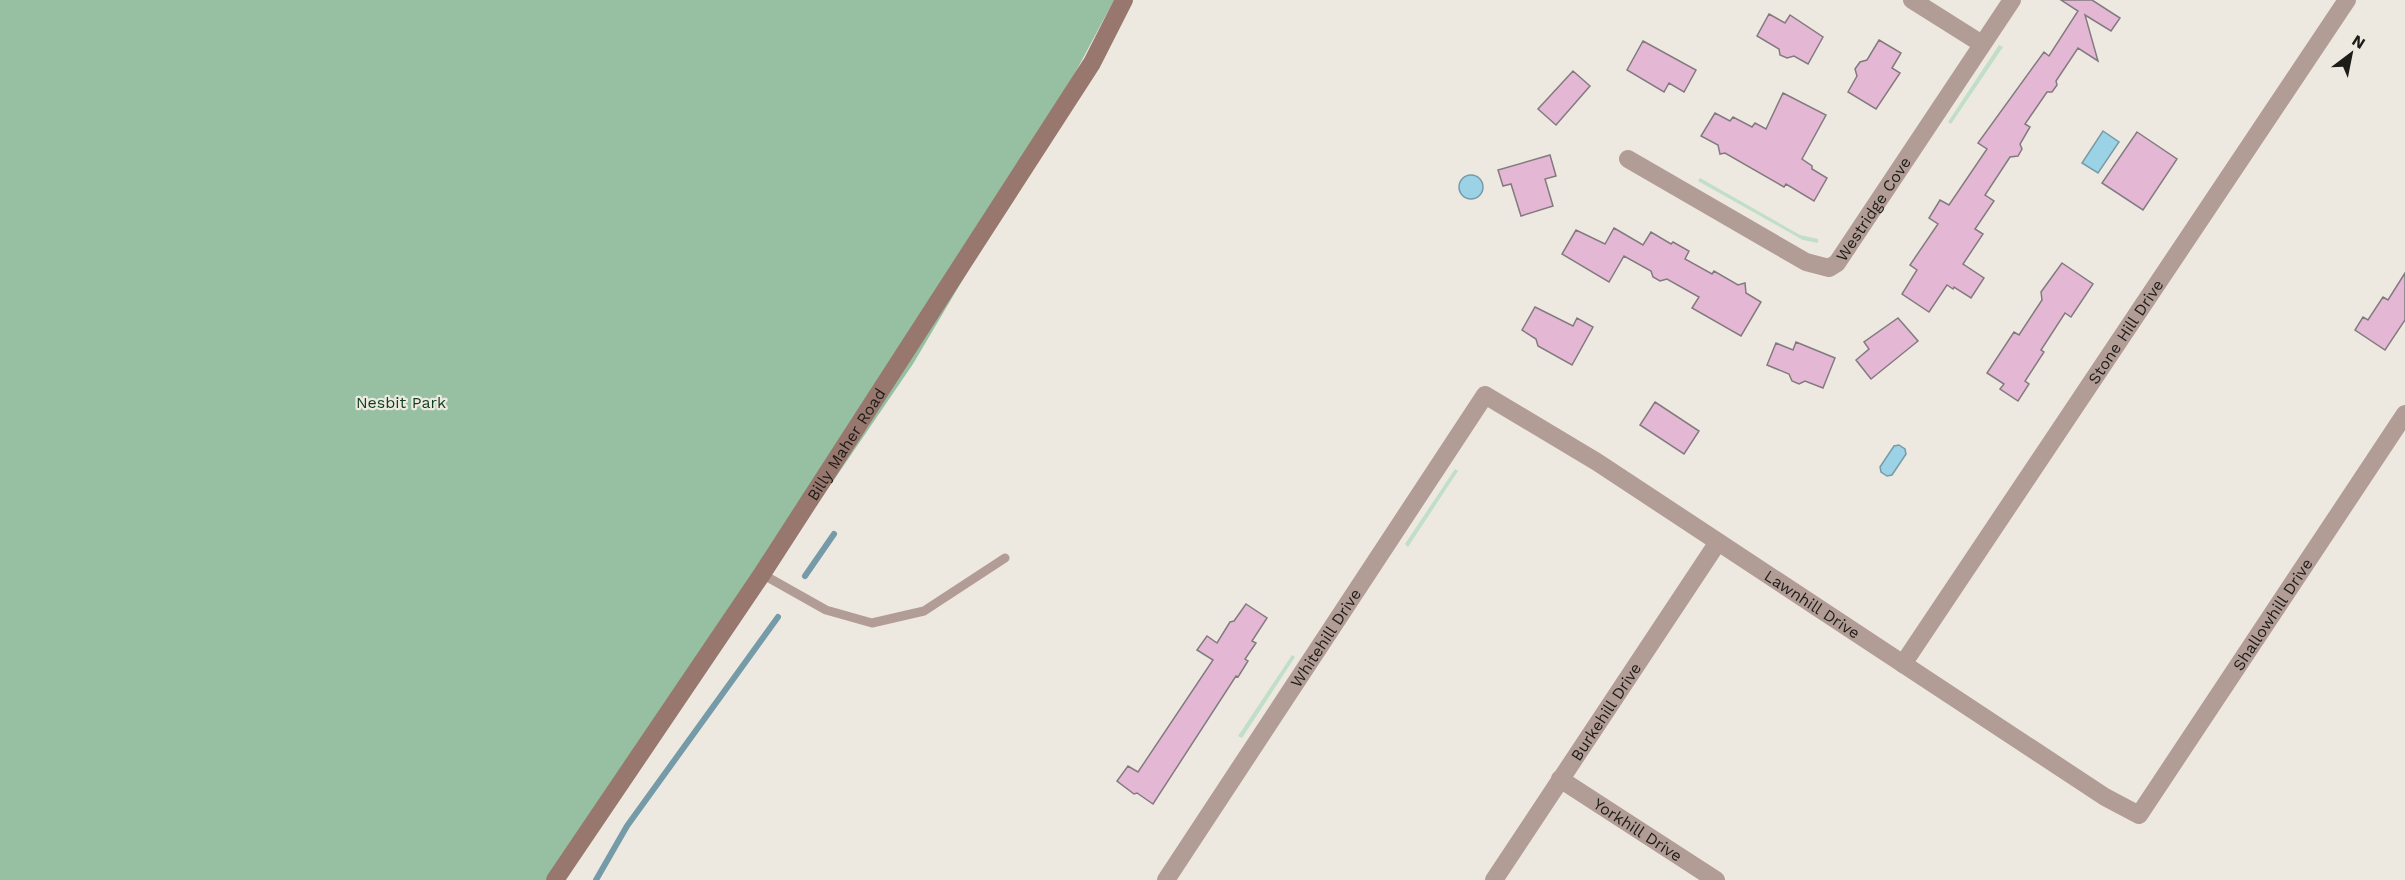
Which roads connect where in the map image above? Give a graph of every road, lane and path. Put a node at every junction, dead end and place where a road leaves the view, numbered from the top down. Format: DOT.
graph roads {
  1 [pos="1124,0"];
  2 [pos="1912,0"];
  3 [pos="2012,0"];
  4 [pos="2348,0"];
  5 [pos="1982,44"];
  6 [pos="1628,159"];
  7 [pos="1485,395"];
  8 [pos="2405,414"];
  9 [pos="1718,542"];
  10 [pos="1005,558"];
  11 [pos="762,574"];
  12 [pos="1903,664"];
  13 [pos="1560,779"];
  14 [pos="2139,814"];
  15 [pos="555,880"];
  16 [pos="1166,880"];
  17 [pos="1494,880"];
  18 [pos="1716,880"];
  1 -- 11 [label="main road, Billy Maher Road"];
  2 -- 5 [label="street"];
  3 -- 5 [label="street"];
  4 -- 12 [label="street, Stone Hill Drive"];
  5 -- 6 [label="street, Westridge Cove"];
  7 -- 9 [label="street, Lawnhill Drive"];
  7 -- 16 [label="street, Whitehill Drive"];
  8 -- 14 [label="street, Shallowhill Drive"];
  9 -- 12 [label="street, Lawnhill Drive"];
  9 -- 13 [label="street, Burkehill Drive"];
  10 -- 11 [label="lane"];
  11 -- 15 [label="main road, Billy Maher Road"];
  12 -- 14 [label="street, Lawnhill Drive"];
  13 -- 17 [label="street, Burkehill Drive"];
  13 -- 18 [label="street, Yorkhill Drive"];
}
